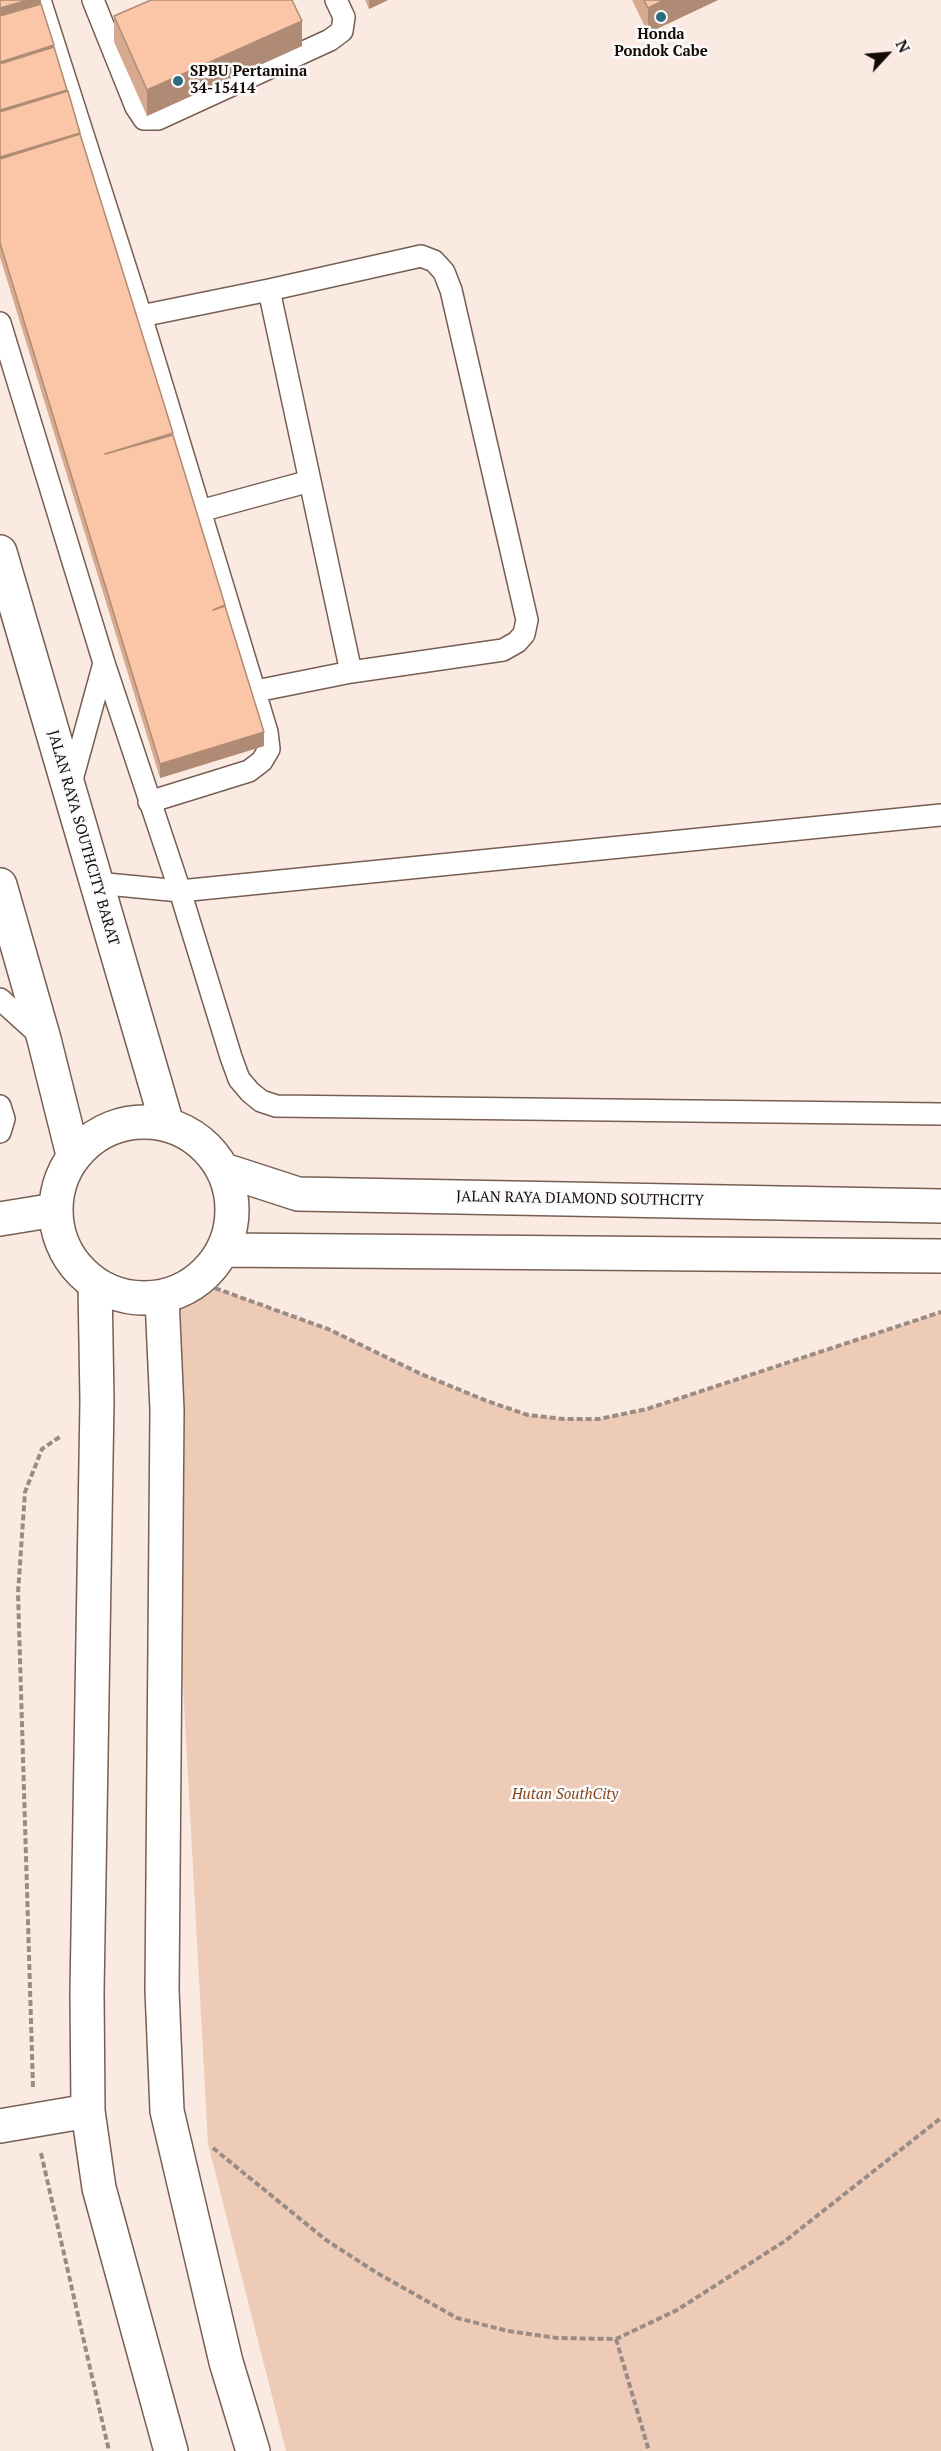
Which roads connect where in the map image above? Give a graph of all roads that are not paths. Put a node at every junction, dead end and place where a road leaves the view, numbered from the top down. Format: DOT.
graph roads {
  1 [pos="40,0"];
  2 [pos="93,0"];
  3 [pos="336,0"];
  4 [pos="269,290"];
  5 [pos="141,316"];
  6 [pos="0,323"];
  7 [pos="310,481"];
  8 [pos="200,511"];
  9 [pos="0,552"];
  10 [pos="104,663"];
  11 [pos="351,672"];
  12 [pos="256,691"];
  13 [pos="69,789"];
  14 [pos="149,802"];
  15 [pos="941,815"];
  16 [pos="96,883"];
  17 [pos="0,885"];
  18 [pos="180,891"];
  19 [pos="0,999"];
  20 [pos="44,1039"];
  21 [pos="0,1106"];
  22 [pos="941,1114"];
  23 [pos="167,1124"];
  24 [pos="0,1132"];
  25 [pos="74,1155"];
  26 [pos="224,1170"];
  27 [pos="941,1206"];
  28 [pos="55,1210"];
  29 [pos="0,1219"];
  30 [pos="224,1250"];
  31 [pos="941,1256"];
  32 [pos="95,1285"];
  33 [pos="162,1298"];
  34 [pos="88,2112"];
  35 [pos="0,2126"];
  36 [pos="171,2451"];
  37 [pos="253,2451"];
  1 -- 5 [label="lane"];
  2 -- 3 [label="lane"];
  4 -- 5 [label="lane"];
  4 -- 7 [label="lane"];
  4 -- 11 [label="lane"];
  5 -- 8 [label="lane"];
  6 -- 10 [label="lane"];
  7 -- 8 [label="lane"];
  7 -- 11 [label="lane"];
  8 -- 12 [label="lane"];
  9 -- 13 [label="street, JALAN RAYA SOUTHCITY BARAT"];
  10 -- 13 [label="lane"];
  10 -- 14 [label="lane"];
  11 -- 12 [label="lane"];
  12 -- 14 [label="lane"];
  13 -- 16 [label="street, JALAN RAYA SOUTHCITY BARAT"];
  14 -- 18 [label="lane"];
  15 -- 18 [label="lane"];
  16 -- 18 [label="lane"];
  16 -- 23 [label="street, JALAN RAYA SOUTHCITY BARAT"];
  17 -- 20 [label="street"];
  18 -- 22 [label="lane"];
  19 -- 20 [label="lane"];
  20 -- 25 [label="street"];
  21 -- 24 [label="lane"];
  23 -- 25 [label="street"];
  23 -- 26 [label="street"];
  25 -- 28 [label="street"];
  26 -- 27 [label="street, JALAN RAYA DIAMOND SOUTHCITY"];
  26 -- 30 [label="street"];
  28 -- 29 [label="street"];
  28 -- 32 [label="street"];
  30 -- 31 [label="street"];
  30 -- 33 [label="street"];
  32 -- 33 [label="street"];
  32 -- 34 [label="street"];
  33 -- 37 [label="street"];
  34 -- 35 [label="street"];
  34 -- 36 [label="street"];
}
